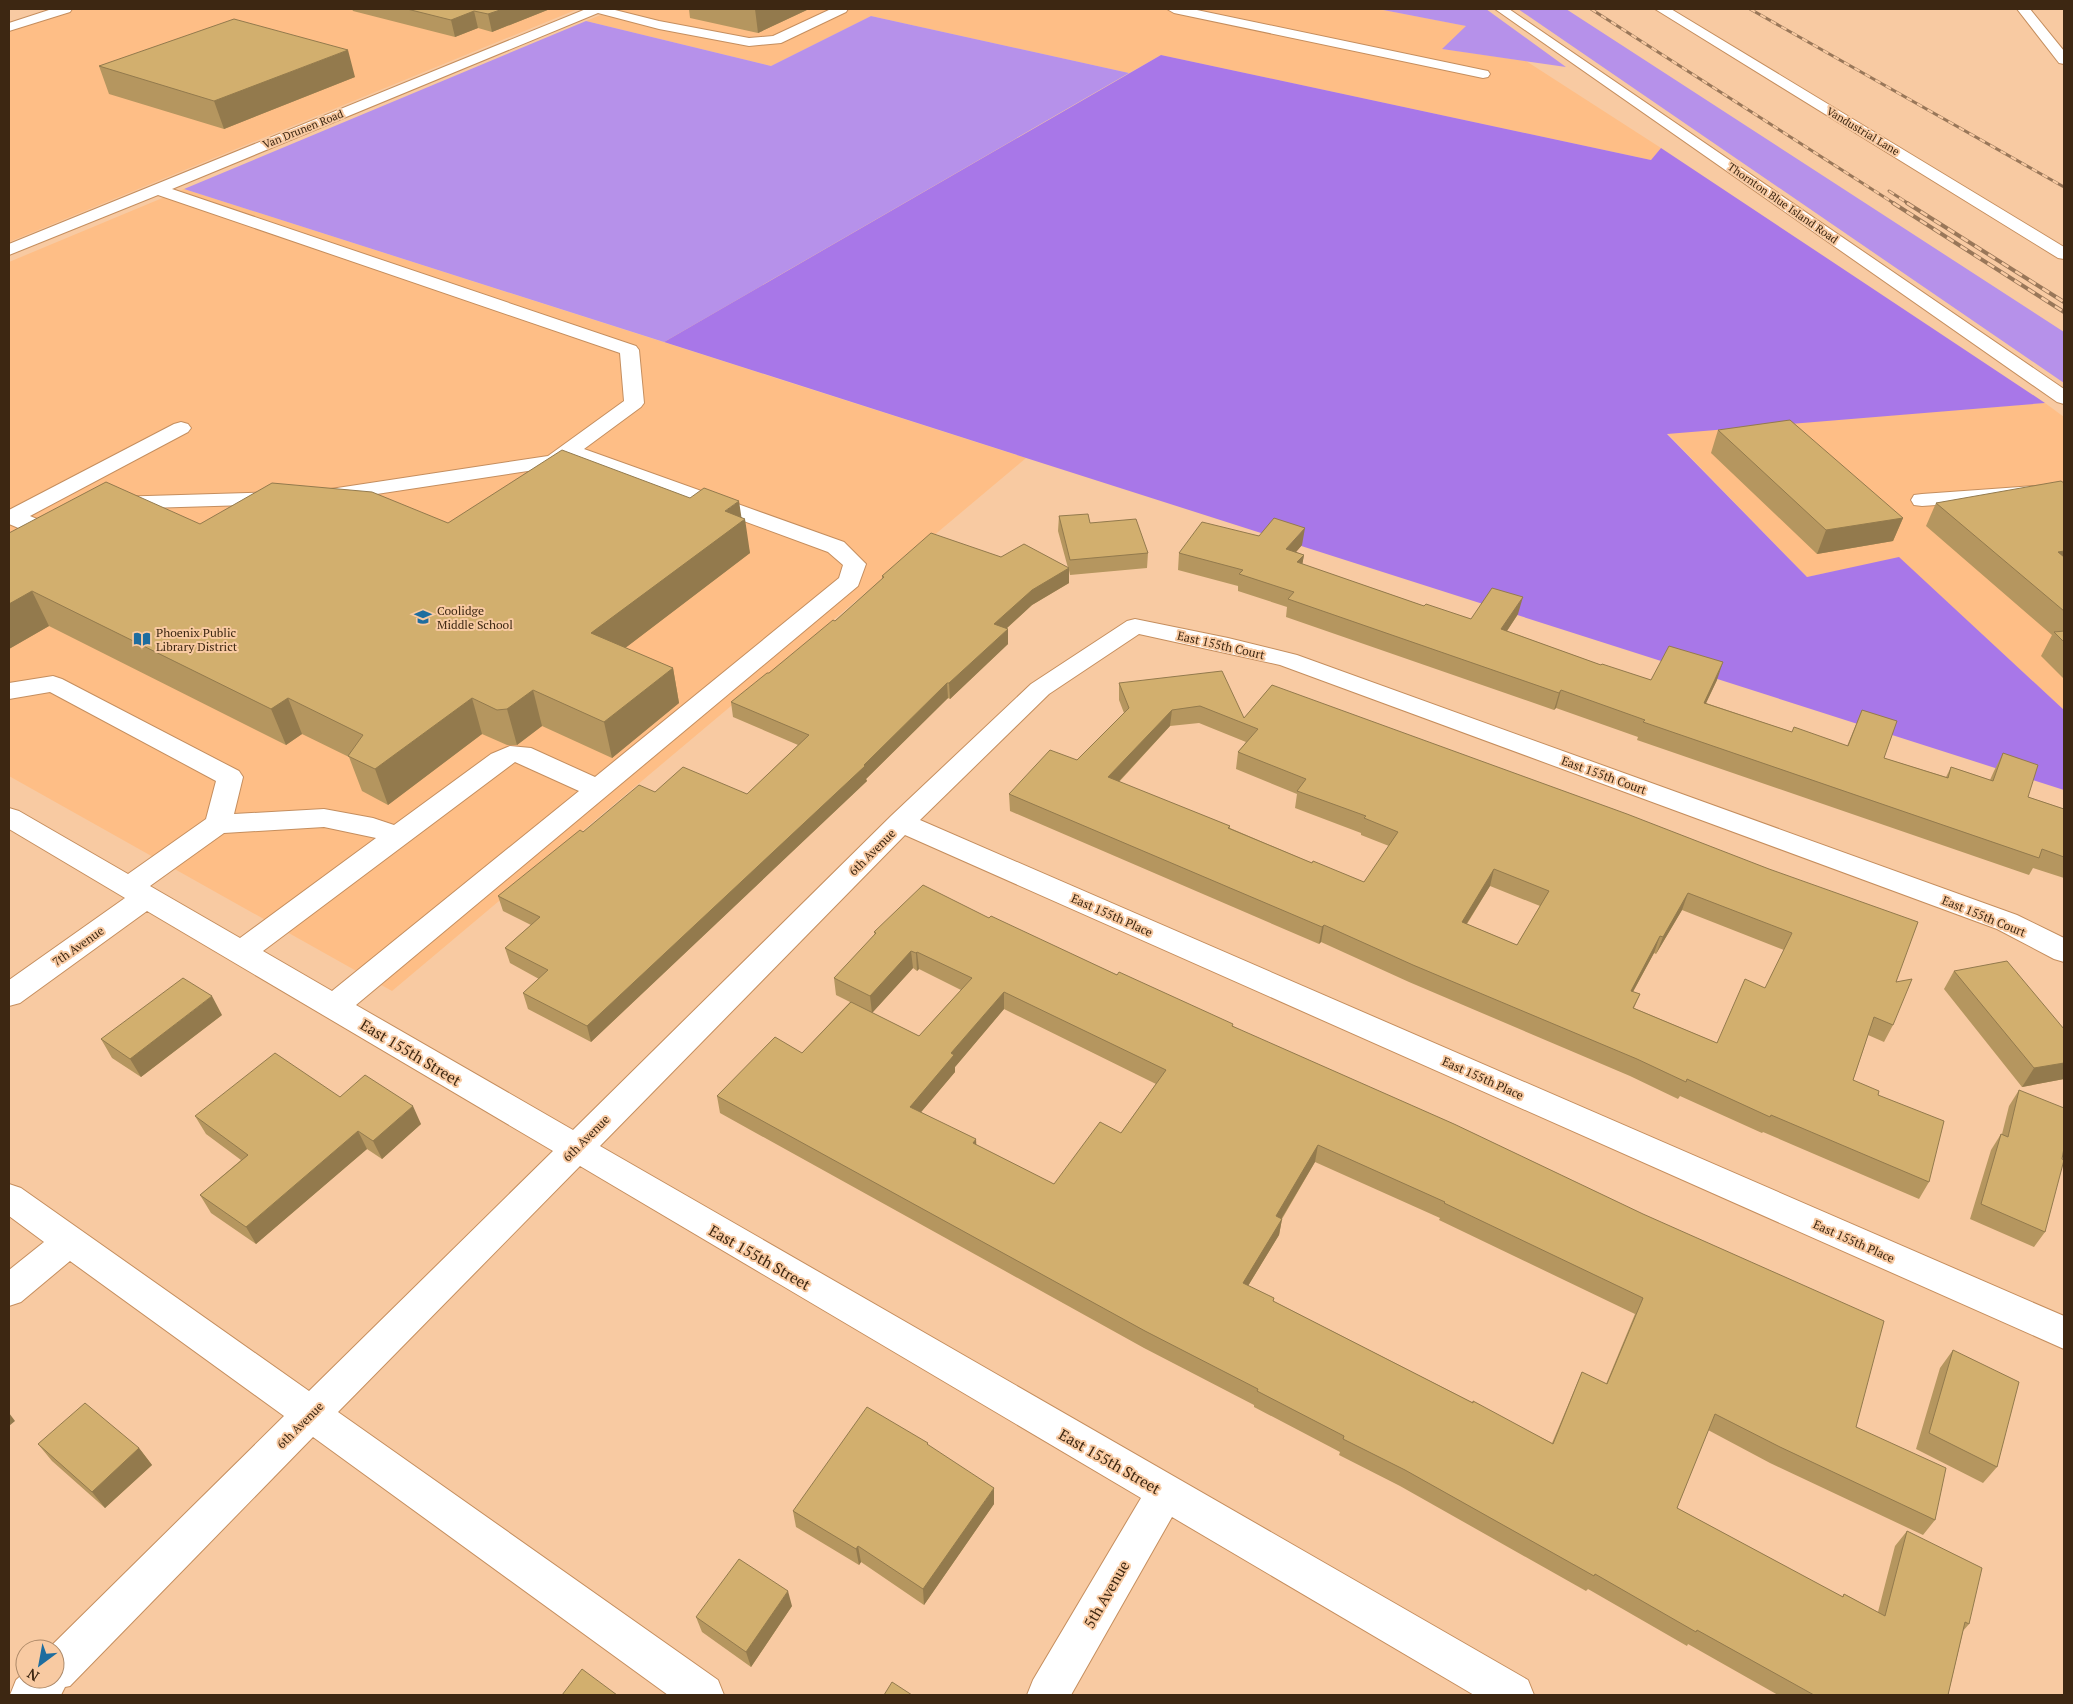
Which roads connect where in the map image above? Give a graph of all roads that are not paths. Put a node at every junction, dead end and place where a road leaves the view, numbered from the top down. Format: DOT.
graph roads {
  1 [pos="66,9"];
  2 [pos="596,9"];
  3 [pos="841,9"];
  4 [pos="1174,9"];
  5 [pos="1501,9"];
  6 [pos="1662,9"];
  7 [pos="2024,9"];
  8 [pos="660,13"];
  9 [pos="642,20"];
  10 [pos="9,27"];
  11 [pos="2064,60"];
  12 [pos="1483,74"];
  13 [pos="157,189"];
  14 [pos="9,250"];
  15 [pos="2064,254"];
  16 [pos="2064,398"];
  17 [pos="181,428"];
  18 [pos="569,450"];
  19 [pos="2064,490"];
  20 [pos="1922,500"];
  21 [pos="98,512"];
  22 [pos="32,548"];
  23 [pos="1135,626"];
  24 [pos="9,691"];
  25 [pos="598,789"];
  26 [pos="9,817"];
  27 [pos="901,823"];
  28 [pos="218,824"];
  29 [pos="397,836"];
  30 [pos="138,892"];
  31 [pos="2064,951"];
  32 [pos="241,952"];
  33 [pos="9,995"];
  34 [pos="334,1007"];
  35 [pos="574,1149"];
  36 [pos="9,1198"];
  37 [pos="70,1241"];
  38 [pos="9,1292"];
  39 [pos="2064,1333"];
  40 [pos="311,1414"];
  41 [pos="1165,1493"];
  42 [pos="65,1662"];
  43 [pos="704,1695"];
  44 [pos="1048,1695"];
  45 [pos="1513,1695"];
  1 -- 10 [label="street"];
  2 -- 9 [label="street"];
  2 -- 13 [label="street, Van Drunen Road"];
  3 -- 9 [label="street"];
  4 -- 12 [label="street"];
  5 -- 16 [label="street, Thornton Blue Island Road"];
  6 -- 15 [label="street, Vandustrial Lane"];
  7 -- 11 [label="street"];
  8 -- 9 [label="street"];
  13 -- 14 [label="street, Van Drunen Road"];
  13 -- 18 [label="street"];
  17 -- 22 [label="street"];
  18 -- 21 [label="street"];
  18 -- 25 [label="street"];
  19 -- 20 [label="street"];
  23 -- 27 [label="street, 6th Avenue"];
  23 -- 31 [label="street, East 155th Court"];
  24 -- 28 [label="street"];
  25 -- 29 [label="street"];
  25 -- 34 [label="street"];
  26 -- 30 [label="street, East 155th Street"];
  27 -- 35 [label="street, 6th Avenue"];
  27 -- 39 [label="street, East 155th Place"];
  28 -- 29 [label="street"];
  28 -- 30 [label="street, 7th Avenue"];
  29 -- 32 [label="street"];
  30 -- 32 [label="street, East 155th Street"];
  30 -- 33 [label="street, 7th Avenue"];
  32 -- 34 [label="street, East 155th Street"];
  34 -- 35 [label="street, East 155th Street"];
  35 -- 40 [label="street, 6th Avenue"];
  35 -- 41 [label="street, East 155th Street"];
  36 -- 37 [label="street"];
  37 -- 38 [label="street"];
  37 -- 40 [label="street"];
  40 -- 42 [label="street, 6th Avenue"];
  40 -- 43 [label="street"];
  41 -- 44 [label="street, 5th Avenue"];
  41 -- 45 [label="street, East 155th Street"];
}
